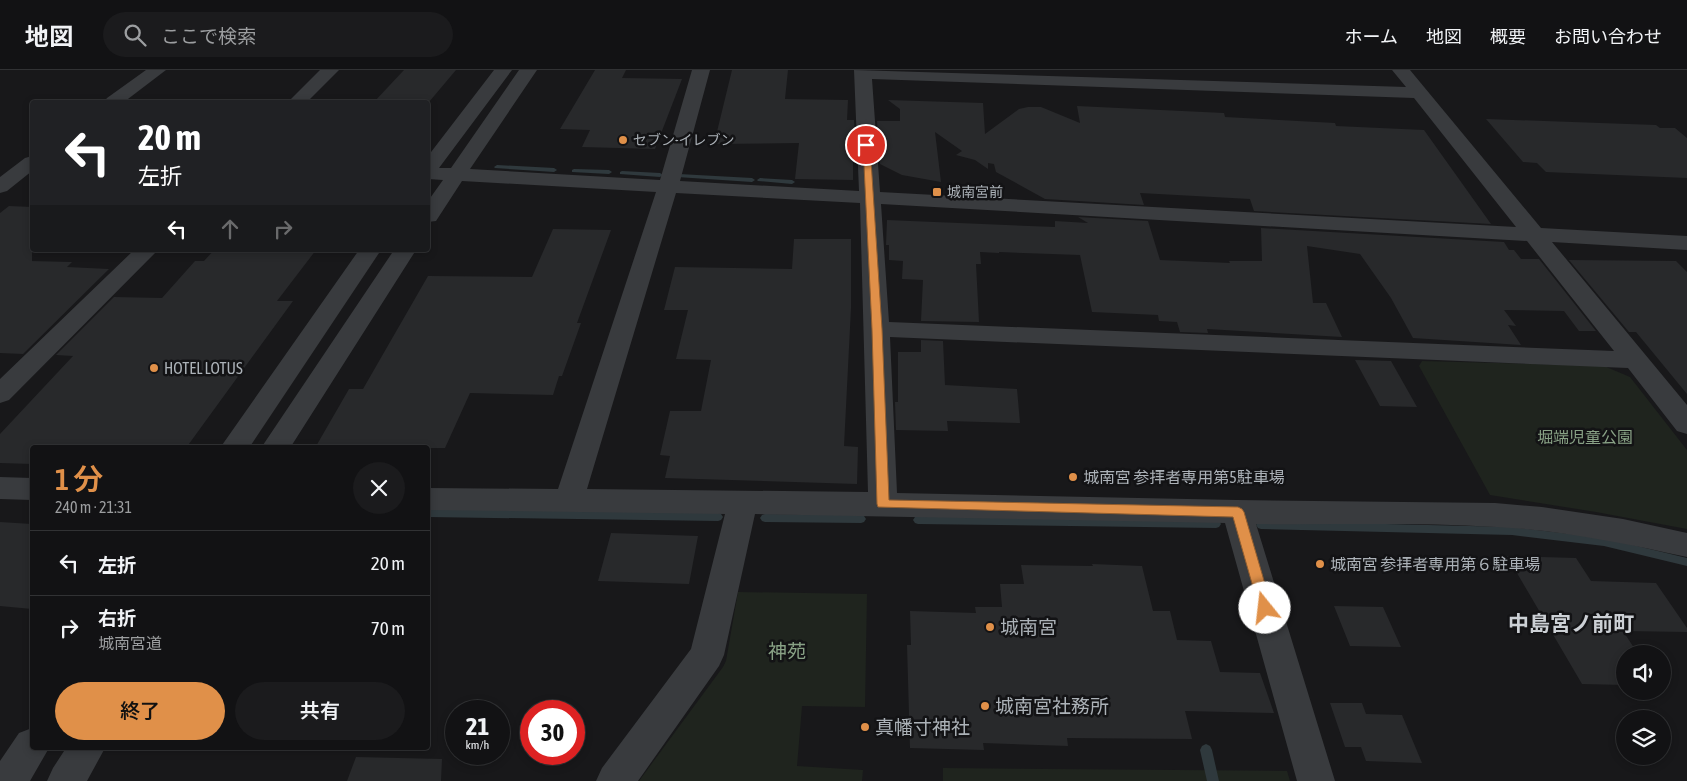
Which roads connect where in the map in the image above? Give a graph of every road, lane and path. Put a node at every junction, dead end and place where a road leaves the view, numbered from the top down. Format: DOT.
graph roads {
  1 [pos="157,70"];
  2 [pos="330,70"];
  3 [pos="503,70"];
  4 [pos="528,70"];
  5 [pos="701,70"];
  6 [pos="1401,70"];
  7 [pos="863,72"];
  8 [pos="1419,93"];
  9 [pos="116,100"];
  10 [pos="299,100"];
  11 [pos="0,165"];
  12 [pos="30,165"];
  13 [pos="30,166"];
  14 [pos="430,166"];
  15 [pos="430,173"];
  16 [pos="455,174"];
  17 [pos="0,187"];
  18 [pos="668,187"];
  19 [pos="869,198"];
  20 [pos="430,213"];
  21 [pos="1535,235"];
  22 [pos="1687,243"];
  23 [pos="145,252"];
  24 [pos="369,252"];
  25 [pos="404,252"];
  26 [pos="877,329"];
  27 [pos="1635,360"];
  28 [pos="0,394"];
  29 [pos="1687,424"];
  30 [pos="236,445"];
  31 [pos="277,445"];
  32 [pos="0,488"];
  33 [pos="30,489"];
  34 [pos="430,499"];
  35 [pos="569,501"];
  36 [pos="742,503"];
  37 [pos="883,504"];
  38 [pos="1238,512"];
  39 [pos="1687,545"];
  40 [pos="30,749"];
  41 [pos="86,750"];
  42 [pos="9,781"];
  43 [pos="66,781"];
  44 [pos="615,781"];
  45 [pos="1316,781"];
  1 -- 9 [label="street"];
  2 -- 10 [label="street"];
  3 -- 14 [label="street"];
  4 -- 16 [label="street"];
  5 -- 18 [label="street"];
  6 -- 8 [label="street"];
  7 -- 8 [label="street"];
  7 -- 19 [label="street"];
  8 -- 21 [label="street"];
  11 -- 12 [label="street"];
  13 -- 17 [label="street"];
  15 -- 16 [label="street"];
  16 -- 18 [label="street"];
  16 -- 20 [label="street"];
  18 -- 19 [label="street"];
  18 -- 35 [label="street"];
  19 -- 21 [label="street"];
  19 -- 26 [label="street"];
  21 -- 22 [label="street"];
  21 -- 27 [label="street"];
  23 -- 28 [label="street"];
  24 -- 30 [label="street"];
  25 -- 31 [label="street"];
  26 -- 27 [label="street"];
  26 -- 37 [label="street"];
  27 -- 29 [label="street"];
  32 -- 33 [label="street"];
  34 -- 35 [label="street"];
  35 -- 36 [label="street"];
  36 -- 37 [label="street"];
  36 -- 44 [label="street"];
  37 -- 38 [label="street"];
  38 -- 39 [label="street"];
  38 -- 45 [label="street"];
  40 -- 42 [label="street"];
  41 -- 43 [label="street"];
}
